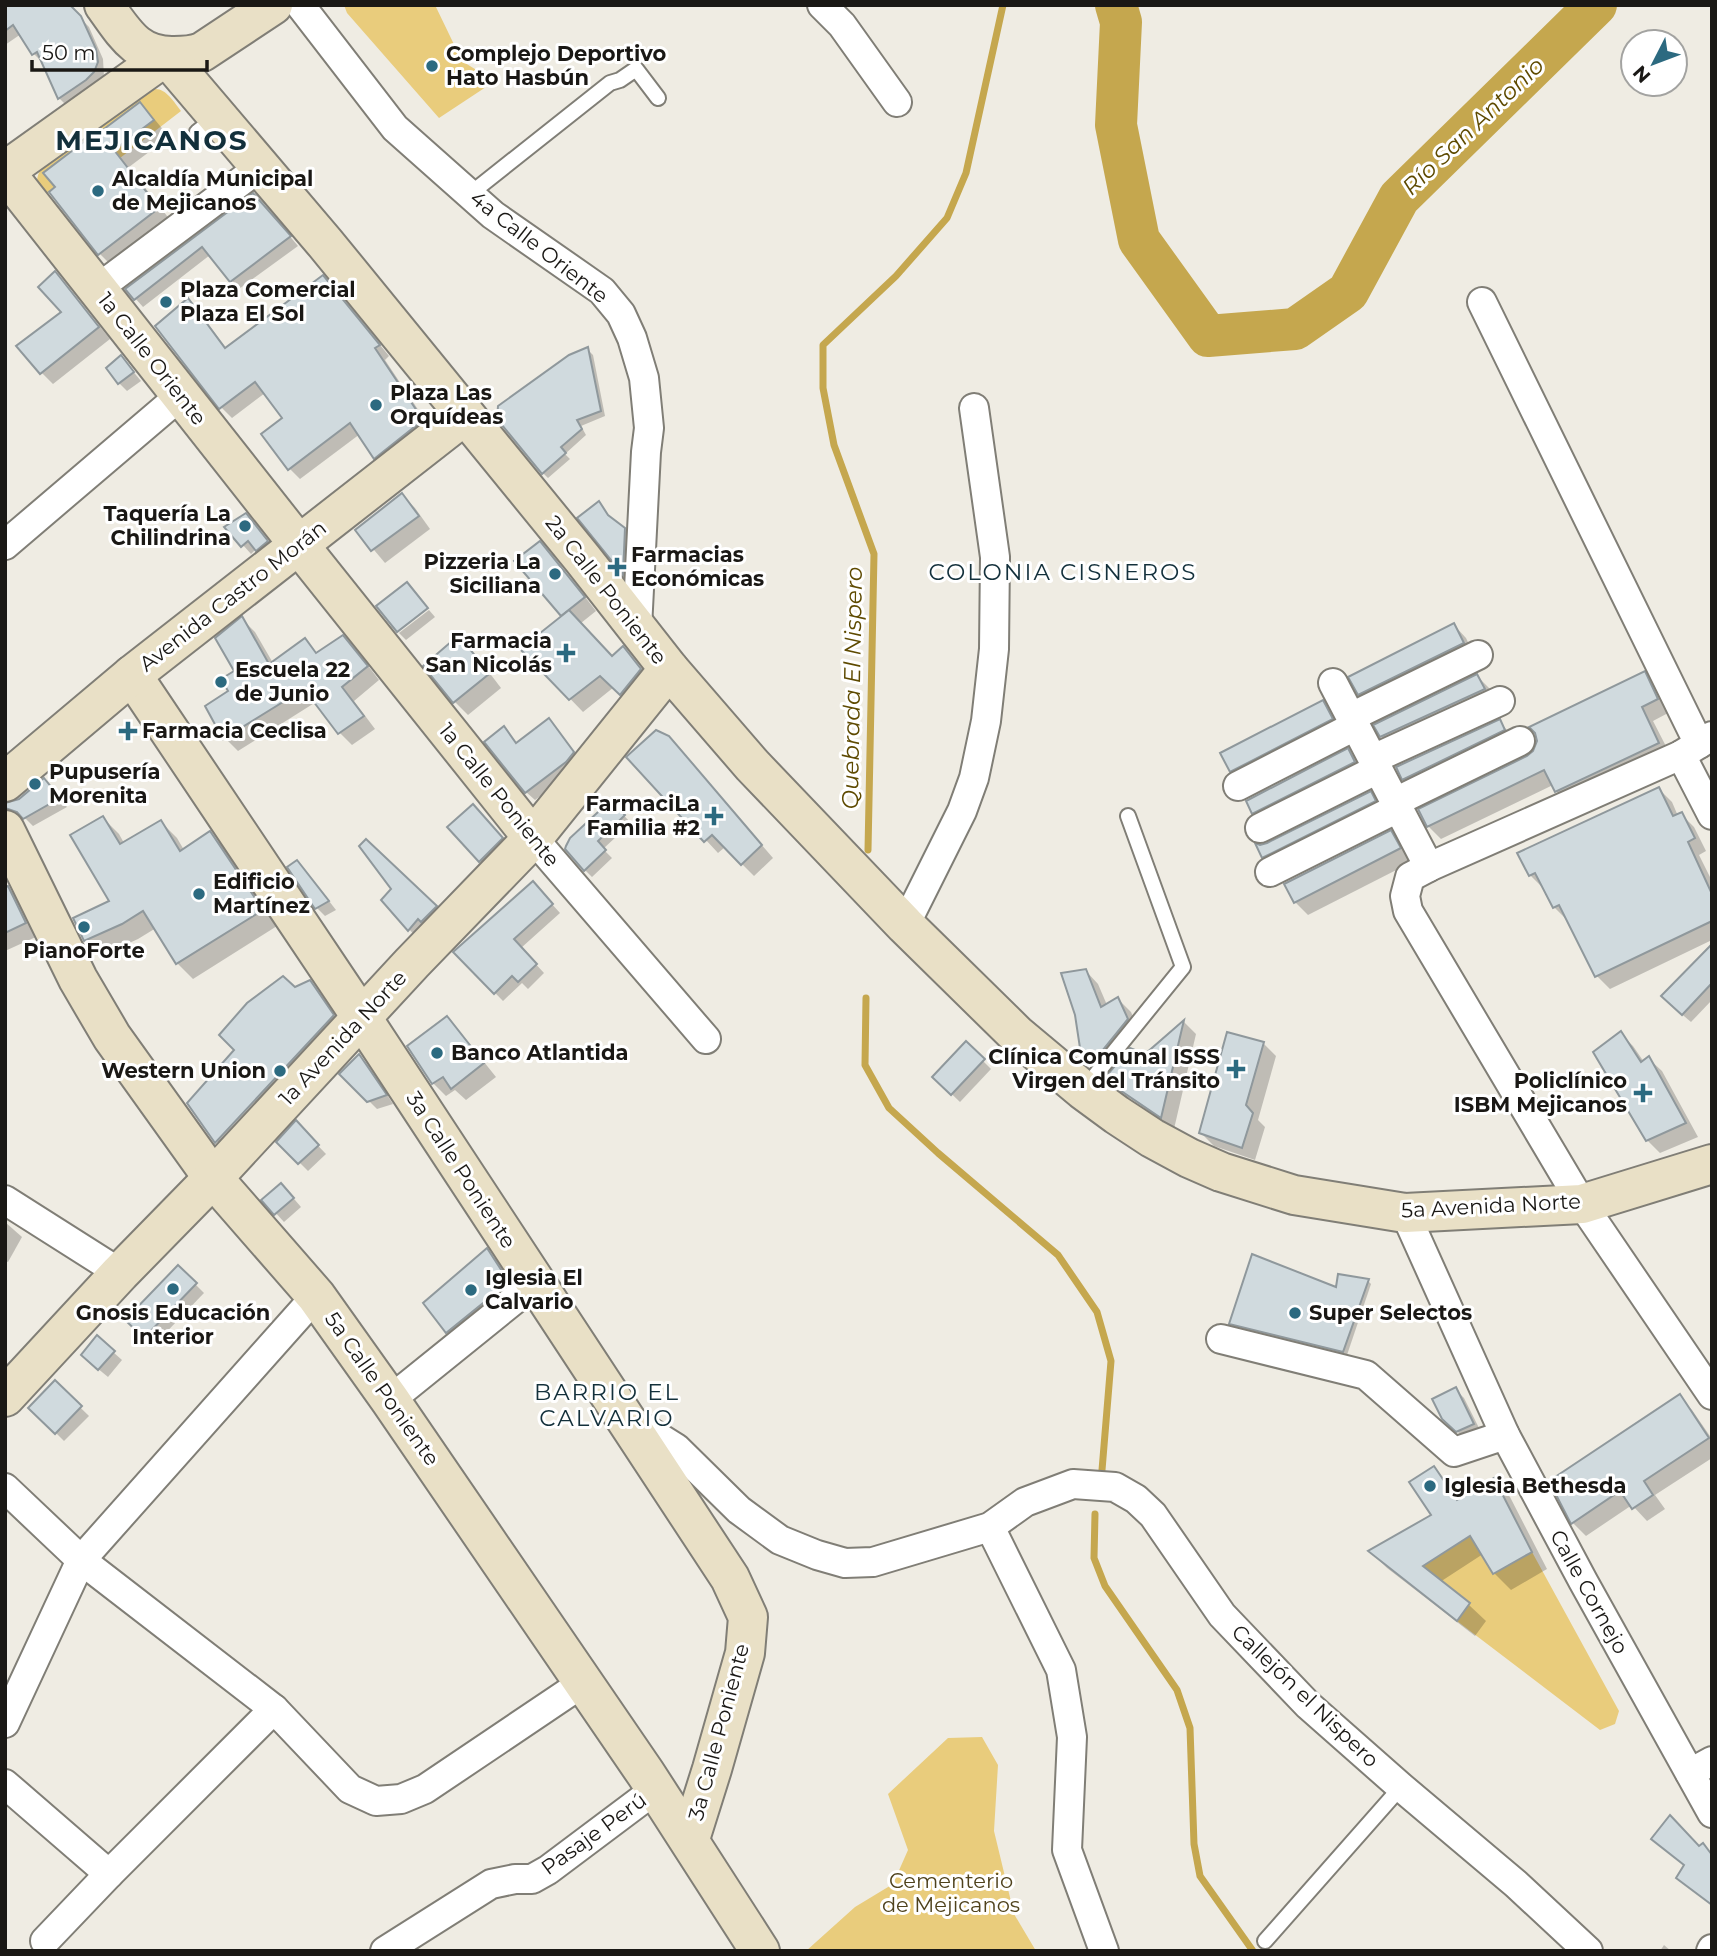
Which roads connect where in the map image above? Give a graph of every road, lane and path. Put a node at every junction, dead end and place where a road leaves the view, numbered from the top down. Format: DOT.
graph roads {
  1 [pos="104,5"];
  2 [pos="300,5"];
  3 [pos="822,5"];
  4 [pos="258,9"];
  5 [pos="166,56"];
  6 [pos="658,99"];
  7 [pos="897,102"];
  8 [pos="260,167"];
  9 [pos="5,171"];
  10 [pos="470,194"];
  11 [pos="97,289"];
  12 [pos="1482,302"];
  13 [pos="181,395"];
  14 [pos="974,408"];
  15 [pos="465,415"];
  16 [pos="5,545"];
  17 [pos="299,545"];
  18 [pos="637,628"];
  19 [pos="1478,655"];
  20 [pos="669,669"];
  21 [pos="132,675"];
  22 [pos="1333,682"];
  23 [pos="1500,701"];
  24 [pos="1353,721"];
  25 [pos="1520,741"];
  26 [pos="1697,745"];
  27 [pos="1375,764"];
  28 [pos="5,782"];
  29 [pos="1238,786"];
  30 [pos="1396,805"];
  31 [pos="1712,815"];
  32 [pos="1128,816"];
  33 [pos="1260,828"];
  34 [pos="5,830"];
  35 [pos="533,838"];
  36 [pos="1429,866"];
  37 [pos="1270,872"];
  38 [pos="905,925"];
  39 [pos="362,1018"];
  40 [pos="706,1039"];
  41 [pos="1083,1090"];
  42 [pos="1712,1164"];
  43 [pos="213,1178"];
  44 [pos="5,1200"];
  45 [pos="1582,1204"];
  46 [pos="1405,1213"];
  47 [pos="120,1273"];
  48 [pos="535,1283"];
  49 [pos="316,1296"];
  50 [pos="1222,1339"];
  51 [pos="1712,1395"];
  52 [pos="5,1397"];
  53 [pos="390,1400"];
  54 [pos="623,1414"];
  55 [pos="1504,1435"];
  56 [pos="5,1488"];
  57 [pos="990,1527"];
  58 [pos="82,1560"];
  59 [pos="584,1682"];
  60 [pos="274,1709"];
  61 [pos="5,1723"];
  62 [pos="1701,1767"];
  63 [pos="5,1784"];
  64 [pos="1401,1787"];
  65 [pos="656,1789"];
  66 [pos="1712,1814"];
  67 [pos="690,1839"];
  68 [pos="109,1874"];
  69 [pos="45,1941"];
  70 [pos="1265,1941"];
  71 [pos="385,1951"];
  72 [pos="760,1951"];
  73 [pos="1104,1951"];
  74 [pos="1588,1951"];
  1 -- 5 [label="main road"];
  2 -- 10 [label="street, 4a Calle Oriente"];
  3 -- 7 [label="street"];
  4 -- 5 [label="main road"];
  5 -- 8 [label="main road, 2a Calle Poniente"];
  5 -- 9 [label="main road"];
  6 -- 10 [label="lane"];
  8 -- 11 [label="street"];
  8 -- 15 [label="main road, 2a Calle Poniente"];
  9 -- 11 [label="main road, 1a Calle Oriente"];
  10 -- 18 [label="street, 4a Calle Oriente"];
  11 -- 13 [label="main road, 1a Calle Oriente"];
  12 -- 26 [label="street"];
  13 -- 16 [label="street"];
  13 -- 17 [label="main road, 1a Calle Oriente"];
  14 -- 38 [label="street"];
  15 -- 17 [label="main road, Avenida Castro Morán"];
  15 -- 18 [label="main road, 2a Calle Poniente"];
  17 -- 21 [label="main road, Avenida Castro Morán"];
  17 -- 35 [label="main road, 1a Calle Poniente"];
  18 -- 20 [label="main road, 2a Calle Poniente"];
  19 -- 24 [label="street"];
  20 -- 35 [label="main road, 1a Avenida Norte"];
  20 -- 38 [label="main road, 2a Calle Poniente"];
  21 -- 28 [label="main road, Avenida Castro Morán"];
  21 -- 39 [label="main road, 3a Calle Poniente"];
  22 -- 24 [label="street"];
  23 -- 27 [label="street"];
  24 -- 27 [label="street"];
  24 -- 29 [label="street"];
  25 -- 30 [label="street"];
  26 -- 31 [label="street"];
  26 -- 36 [label="street"];
  27 -- 30 [label="street"];
  27 -- 33 [label="street"];
  30 -- 36 [label="street"];
  30 -- 37 [label="street"];
  32 -- 41 [label="lane"];
  34 -- 43 [label="main road, 5a Calle Poniente"];
  35 -- 39 [label="main road, 1a Avenida Norte"];
  35 -- 40 [label="street, 1a Calle Poniente"];
  36 -- 45 [label="street"];
  38 -- 41 [label="main road, 2a Calle Poniente"];
  39 -- 43 [label="main road, 1a Avenida Norte"];
  39 -- 48 [label="main road, 3a Calle Poniente"];
  41 -- 46 [label="main road, 5a Avenida Norte"];
  42 -- 45 [label="main road, 5a Avenida Norte"];
  43 -- 47 [label="main road, 1a Avenida Norte"];
  43 -- 49 [label="main road, 5a Calle Poniente"];
  44 -- 47 [label="street"];
  45 -- 46 [label="main road, 5a Avenida Norte"];
  45 -- 51 [label="street"];
  46 -- 55 [label="street, Calle Cornejo"];
  47 -- 52 [label="main road, 1a Avenida Norte"];
  48 -- 53 [label="street"];
  48 -- 54 [label="main road, 3a Calle Poniente"];
  49 -- 53 [label="main road, 5a Calle Poniente"];
  49 -- 58 [label="street"];
  50 -- 55 [label="street"];
  53 -- 59 [label="main road, 5a Calle Poniente"];
  54 -- 57 [label="street, Callejón el Nispero"];
  54 -- 67 [label="main road, 3a Calle Poniente"];
  55 -- 62 [label="street, Calle Cornejo"];
  56 -- 58 [label="street"];
  57 -- 64 [label="street, Callejón el Nispero"];
  57 -- 73 [label="street"];
  58 -- 60 [label="street"];
  58 -- 61 [label="street"];
  59 -- 60 [label="street"];
  59 -- 65 [label="main road, 5a Calle Poniente"];
  60 -- 68 [label="street"];
  62 -- 66 [label="street, Calle Cornejo"];
  63 -- 68 [label="street"];
  64 -- 70 [label="lane"];
  64 -- 74 [label="street, Callejón el Nispero"];
  65 -- 67 [label="main road, 5a Calle Poniente"];
  65 -- 71 [label="street, Pasaje Perú"];
  67 -- 72 [label="main road, 5a Calle Poniente"];
  68 -- 69 [label="street"];
}
